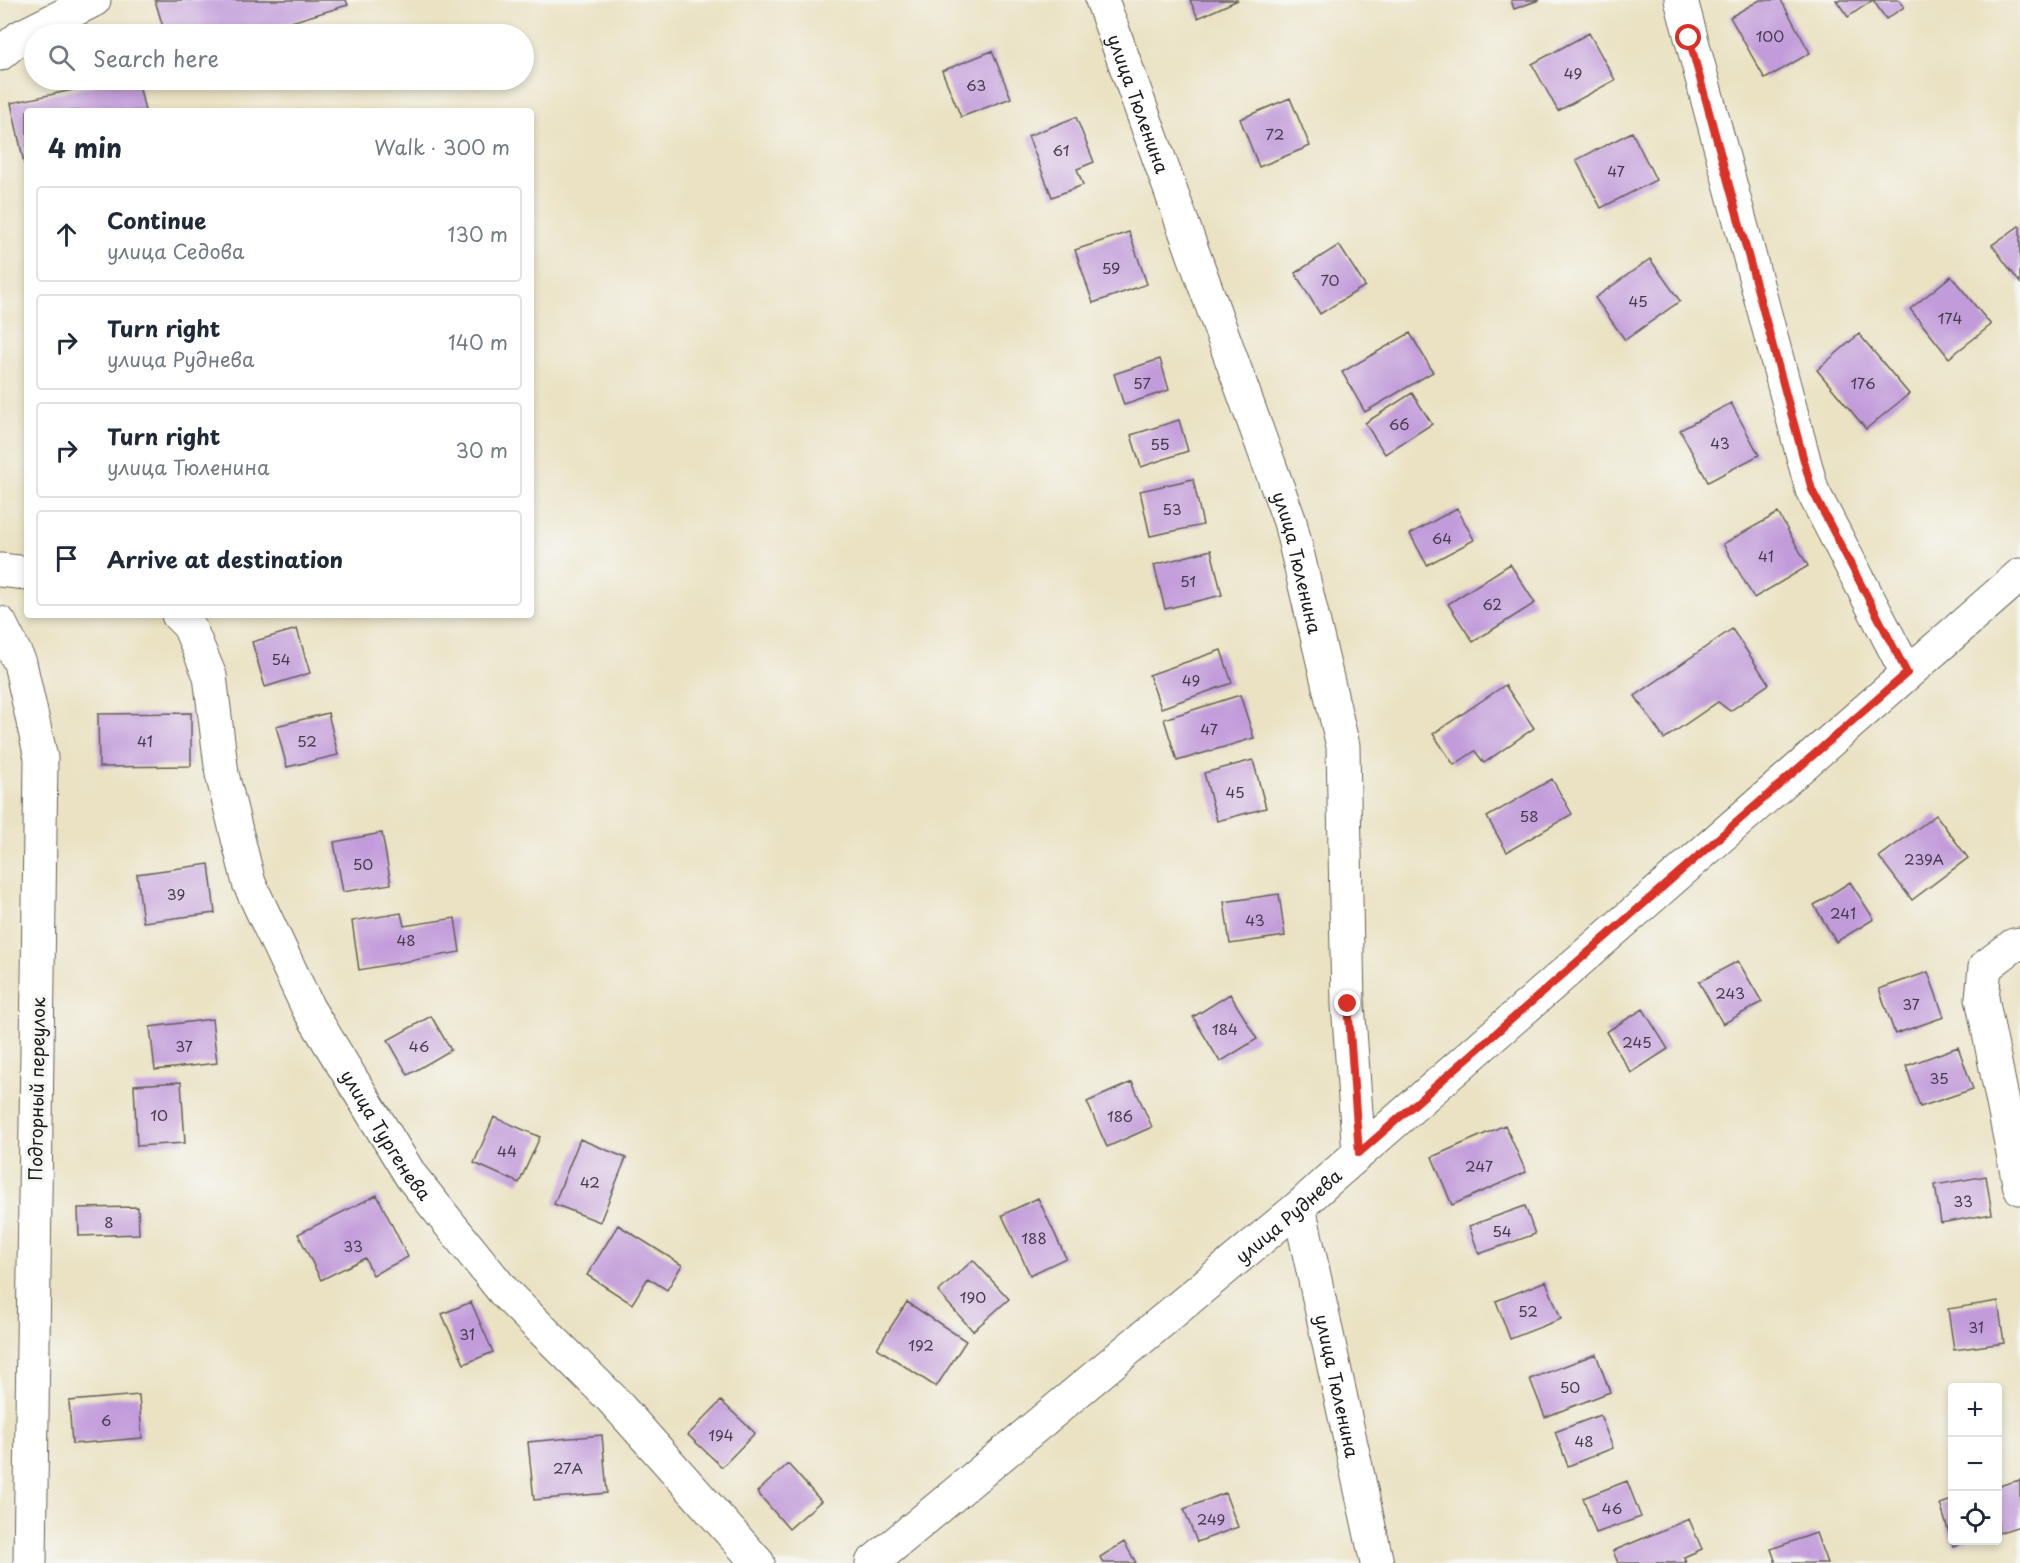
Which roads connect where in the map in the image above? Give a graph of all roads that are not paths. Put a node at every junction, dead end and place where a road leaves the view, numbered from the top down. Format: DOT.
graph roads {
  1 [pos="94,0"];
  2 [pos="1102,0"];
  3 [pos="1681,0"];
  4 [pos="46,24"];
  5 [pos="24,35"];
  6 [pos="0,54"];
  7 [pos="0,570"];
  8 [pos="24,573"];
  9 [pos="2020,575"];
  10 [pos="181,618"];
  11 [pos="0,623"];
  12 [pos="1907,673"];
  13 [pos="2020,944"];
  14 [pos="1359,1153"];
  15 [pos="2020,1188"];
  16 [pos="1299,1207"];
  17 [pos="30,1563"];
  18 [pos="758,1563"];
  19 [pos="872,1563"];
  20 [pos="1377,1563"];
  1 -- 4 [label="street"];
  2 -- 14 [label="street, улица Тюленина"];
  3 -- 12 [label="street"];
  5 -- 6 [label="street"];
  7 -- 8 [label="street"];
  9 -- 12 [label="street, улица Руднева"];
  10 -- 18 [label="street, улица Тургенева"];
  11 -- 17 [label="street, Подгорный переулок"];
  12 -- 14 [label="street, улица Руднева"];
  13 -- 15 [label="street"];
  14 -- 16 [label="street, улица Руднева"];
  16 -- 19 [label="street, улица Руднева"];
  16 -- 20 [label="street, улица Тюленина"];
}
